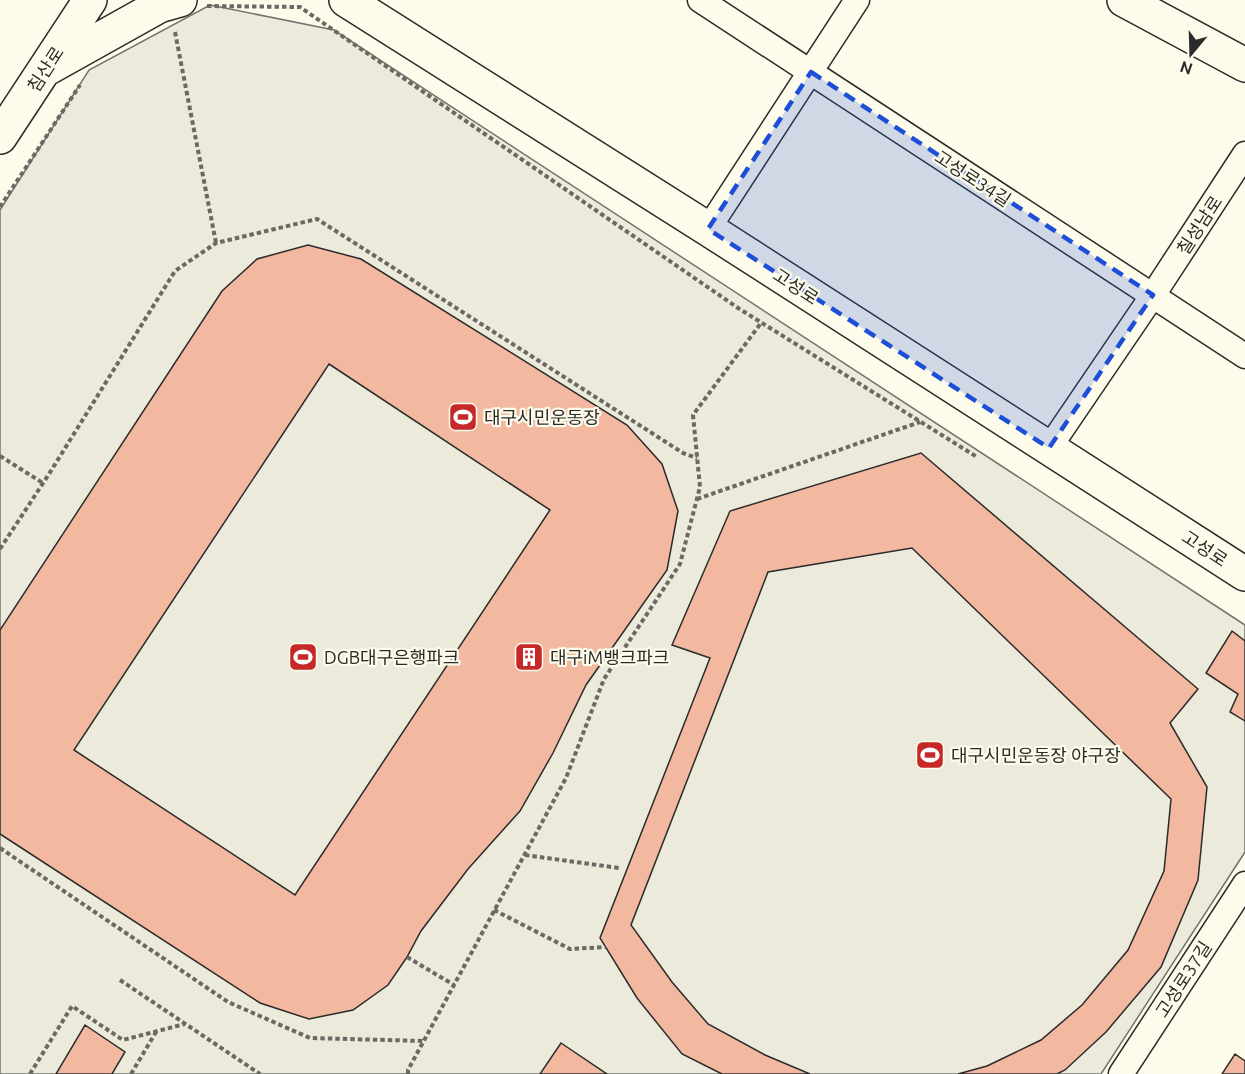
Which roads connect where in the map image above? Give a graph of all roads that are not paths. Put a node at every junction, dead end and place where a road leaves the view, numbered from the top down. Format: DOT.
graph roads {
  1 [pos="90,0"];
  2 [pos="700,0"];
  3 [pos="857,0"];
  4 [pos="1124,0"];
  5 [pos="355,2"];
  6 [pos="185,12"];
  7 [pos="1245,65"];
  8 [pos="44,70"];
  9 [pos="811,72"];
  10 [pos="0,137"];
  11 [pos="1245,154"];
  12 [pos="708,229"];
  13 [pos="1153,296"];
  14 [pos="1245,356"];
  15 [pos="1049,448"];
  16 [pos="1245,574"];
  17 [pos="1245,884"];
  18 [pos="1121,1074"];
  1 -- 8 [label="street, 침산로"];
  2 -- 9 [label="street, 고성로34길"];
  3 -- 9 [label="street"];
  4 -- 7 [label="street"];
  5 -- 12 [label="street, 고성로"];
  6 -- 8 [label="street"];
  8 -- 10 [label="street, 침산로"];
  9 -- 12 [label="street"];
  9 -- 13 [label="street, 고성로34길"];
  11 -- 13 [label="street, 칠성남로"];
  12 -- 15 [label="street, 고성로"];
  13 -- 14 [label="street, 고성로34길"];
  13 -- 15 [label="street, 칠성남로"];
  15 -- 16 [label="street, 고성로"];
  17 -- 18 [label="street, 고성로37길"];
}
